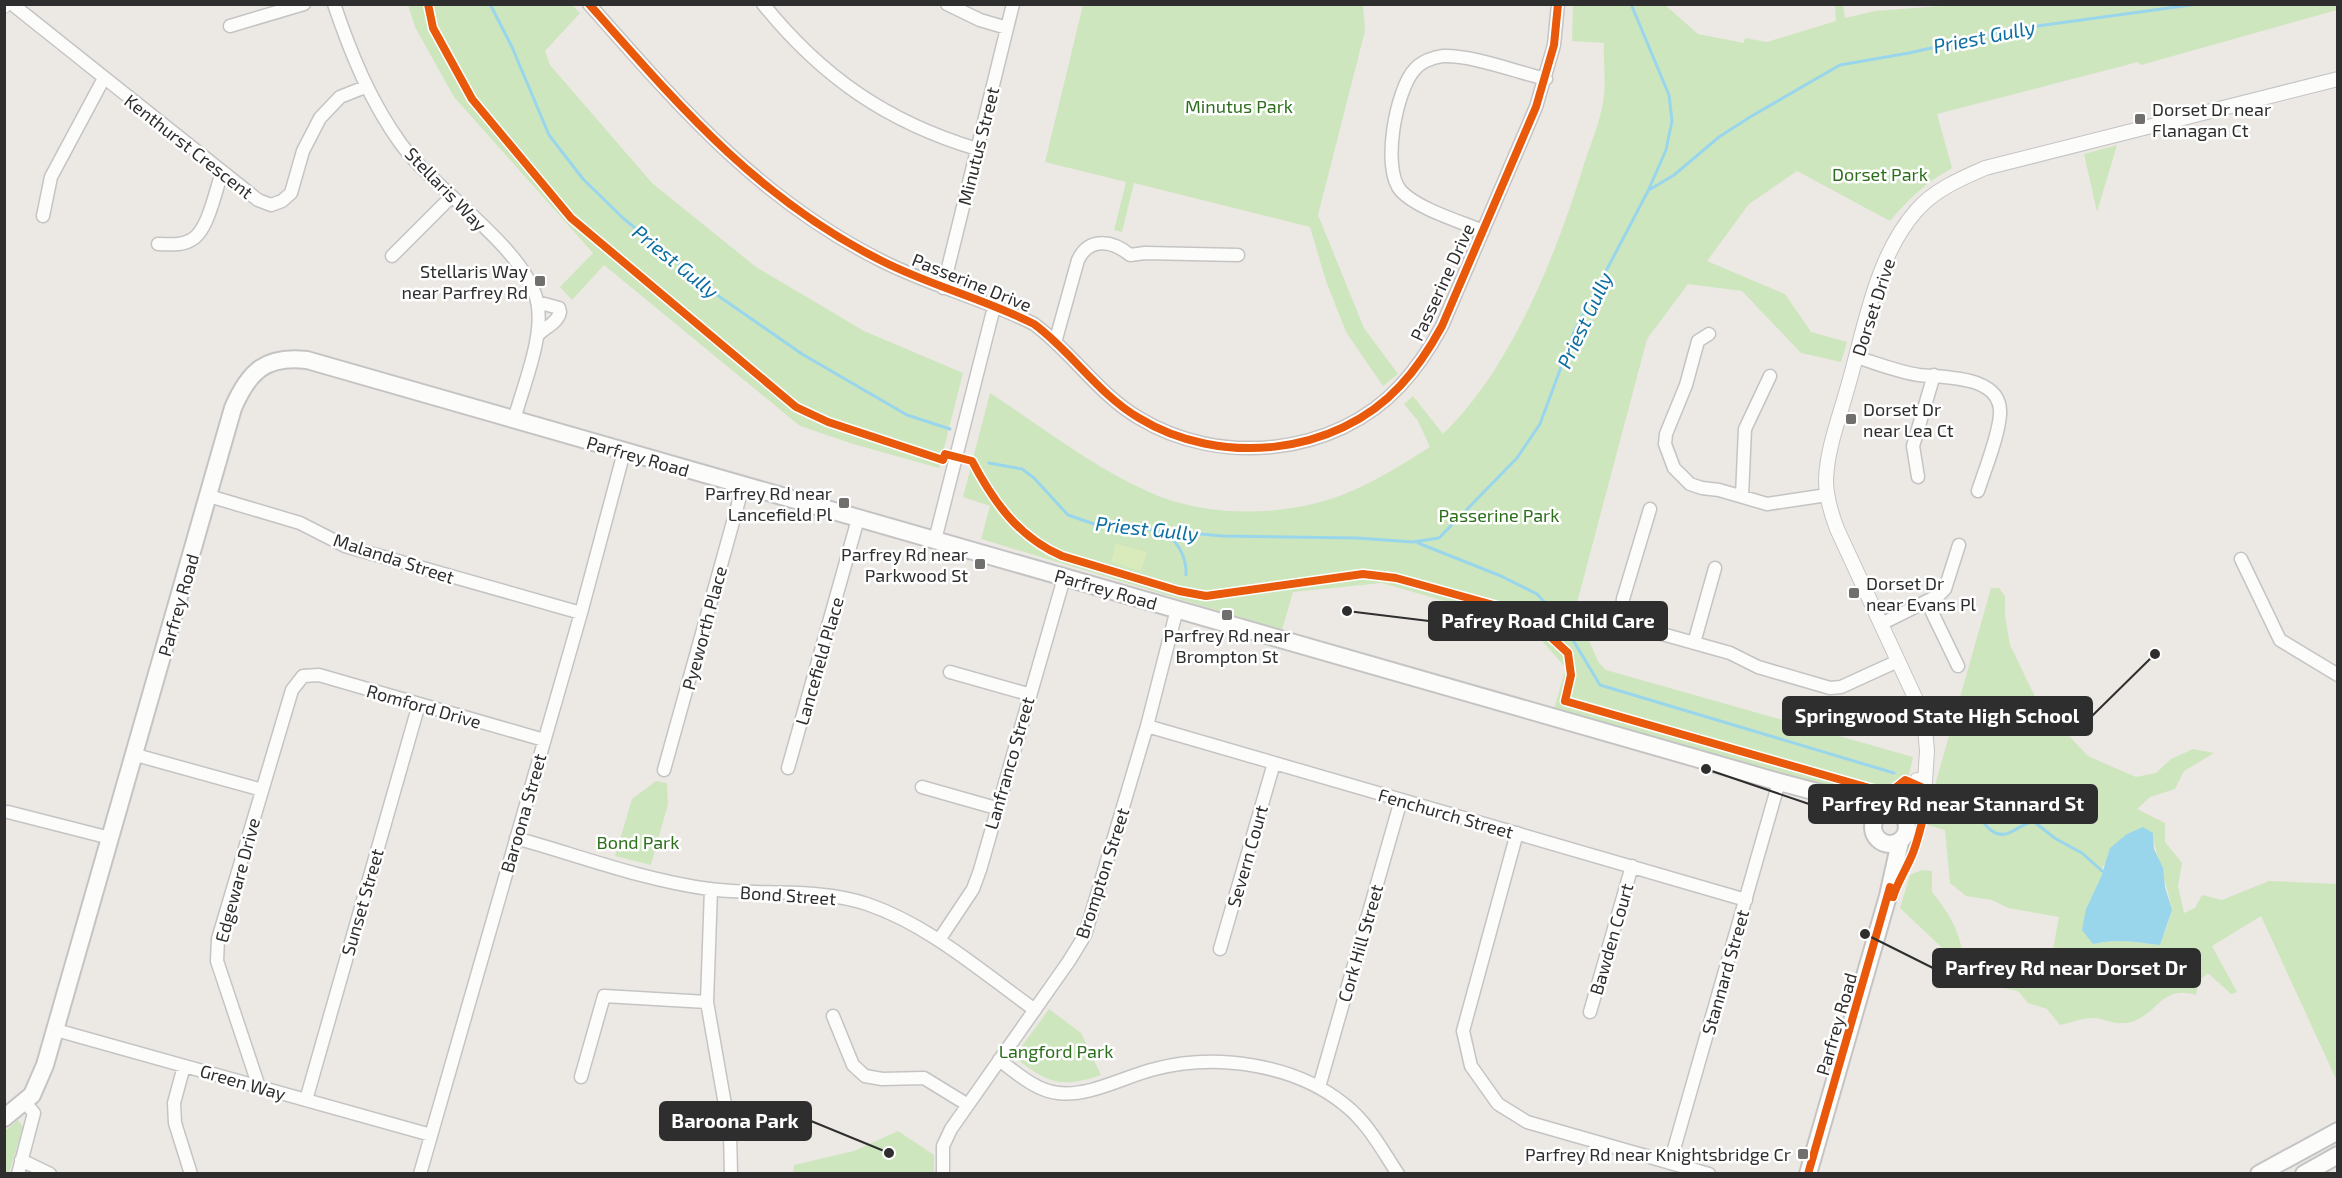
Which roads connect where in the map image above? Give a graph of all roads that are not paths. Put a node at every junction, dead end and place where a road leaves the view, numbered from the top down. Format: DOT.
graph roads {
  1 [pos="12,4"];
  2 [pos="304,4"];
  3 [pos="334,4"];
  4 [pos="589,4"];
  5 [pos="763,4"];
  6 [pos="947,4"];
  7 [pos="1013,4"];
  8 [pos="1558,4"];
  9 [pos="230,26"];
  10 [pos="1007,28"];
  11 [pos="104,78"];
  12 [pos="1546,79"];
  13 [pos="2337,79"];
  14 [pos="365,87"];
  15 [pos="976,149"];
  16 [pos="222,172"];
  17 [pos="451,197"];
  18 [pos="43,216"];
  19 [pos="1483,231"];
  20 [pos="158,244"];
  21 [pos="1238,255"];
  22 [pos="392,256"];
  23 [pos="943,288"];
  24 [pos="537,302"];
  25 [pos="994,306"];
  26 [pos="1709,334"];
  27 [pos="538,335"];
  28 [pos="1056,339"];
  29 [pos="1856,357"];
  30 [pos="1934,375"];
  31 [pos="1770,376"];
  32 [pos="514,420"];
  33 [pos="624,452"];
  34 [pos="1918,477"];
  35 [pos="742,486"];
  36 [pos="1978,491"];
  37 [pos="1827,495"];
  38 [pos="209,496"];
  39 [pos="1742,496"];
  40 [pos="1650,509"];
  41 [pos="858,519"];
  42 [pos="935,540"];
  43 [pos="1959,545"];
  44 [pos="2241,558"];
  45 [pos="1715,568"];
  46 [pos="1064,578"];
  47 [pos="1927,602"];
  48 [pos="1178,609"];
  49 [pos="581,613"];
  50 [pos="1881,624"];
  51 [pos="1694,643"];
  52 [pos="1898,661"];
  53 [pos="1958,666"];
  54 [pos="950,672"];
  55 [pos="2337,675"];
  56 [pos="303,676"];
  57 [pos="1028,694"];
  58 [pos="418,704"];
  59 [pos="1147,726"];
  60 [pos="544,740"];
  61 [pos="136,755"];
  62 [pos="1274,763"];
  63 [pos="789,768"];
  64 [pos="664,770"];
  65 [pos="1779,782"];
  66 [pos="922,787"];
  67 [pos="262,790"];
  68 [pos="1833,796"];
  69 [pos="1401,800"];
  70 [pos="996,808"];
  71 [pos="8,812"];
  72 [pos="1893,813"];
  73 [pos="1517,833"];
  74 [pos="1877,836"];
  75 [pos="110,838"];
  76 [pos="516,838"];
  77 [pos="1900,842"];
  78 [pos="1632,866"];
  79 [pos="1892,882"];
  80 [pos="711,889"];
  81 [pos="1746,900"];
  82 [pos="939,940"];
  83 [pos="1220,949"];
  84 [pos="707,1002"];
  85 [pos="1035,1010"];
  86 [pos="1590,1012"];
  87 [pos="833,1016"];
  88 [pos="56,1030"];
  89 [pos="999,1060"];
  90 [pos="184,1066"];
  91 [pos="581,1077"];
  92 [pos="259,1087"];
  93 [pos="1319,1087"];
  94 [pos="306,1100"];
  95 [pos="24,1101"];
  96 [pos="968,1105"];
  97 [pos="4,1118"];
  98 [pos="2337,1131"];
  99 [pos="431,1135"];
  100 [pos="2337,1155"];
  101 [pos="21,1161"];
  102 [pos="1670,1163"];
  103 [pos="18,1173"];
  104 [pos="50,1173"];
  105 [pos="191,1173"];
  106 [pos="420,1173"];
  107 [pos="731,1173"];
  108 [pos="943,1173"];
  109 [pos="1398,1173"];
  110 [pos="1709,1173"];
  111 [pos="1808,1173"];
  112 [pos="2259,1173"];
  113 [pos="2304,1173"];
  1 -- 11 [label="street, Kenthurst Crescent"];
  2 -- 9 [label="street"];
  3 -- 14 [label="street, Stellaris Way"];
  4 -- 23 [label="street, Passerine Drive"];
  5 -- 15 [label="street"];
  6 -- 10 [label="street"];
  7 -- 10 [label="street, Minutus Street"];
  8 -- 12 [label="street, Passerine Drive"];
  10 -- 15 [label="street, Minutus Street"];
  11 -- 16 [label="street, Kenthurst Crescent"];
  11 -- 18 [label="street"];
  12 -- 19 [label="street, Passerine Drive"];
  12 -- 19 [label="street"];
  13 -- 29 [label="street, Dorset Drive"];
  14 -- 16 [label="street, Kenthurst Crescent"];
  14 -- 17 [label="street, Stellaris Way"];
  15 -- 23 [label="street, Minutus Street"];
  16 -- 20 [label="street"];
  17 -- 22 [label="street"];
  17 -- 24 [label="street, Stellaris Way"];
  19 -- 28 [label="street, Passerine Drive"];
  21 -- 28 [label="street"];
  23 -- 25 [label="street, Passerine Drive"];
  24 -- 27 [label="street, Stellaris Way"];
  24 -- 27 [label="street, Stellaris Way"];
  25 -- 28 [label="street, Passerine Drive"];
  25 -- 42 [label="street"];
  26 -- 39 [label="street"];
  27 -- 32 [label="street, Stellaris Way"];
  29 -- 30 [label="street"];
  29 -- 37 [label="street, Dorset Drive"];
  30 -- 34 [label="street"];
  30 -- 36 [label="street"];
  31 -- 39 [label="street"];
  32 -- 33 [label="main road, Parfrey Road"];
  32 -- 38 [label="main road, Parfrey Road"];
  33 -- 35 [label="main road, Parfrey Road"];
  33 -- 49 [label="street, Baroona Street"];
  35 -- 41 [label="main road, Parfrey Road"];
  35 -- 64 [label="street, Pyeworth Place"];
  37 -- 39 [label="street"];
  37 -- 50 [label="street, Dorset Drive"];
  38 -- 49 [label="street, Malanda Street"];
  38 -- 61 [label="main road, Parfrey Road"];
  40 -- 51 [label="street"];
  41 -- 42 [label="main road, Parfrey Road"];
  41 -- 63 [label="street, Lancefield Place"];
  42 -- 46 [label="main road, Parfrey Road"];
  43 -- 47 [label="street"];
  44 -- 55 [label="street"];
  45 -- 51 [label="street"];
  46 -- 48 [label="main road, Parfrey Road"];
  46 -- 57 [label="street, Lanfranco Street"];
  47 -- 50 [label="street"];
  47 -- 53 [label="street"];
  48 -- 59 [label="street, Brompton Street"];
  48 -- 65 [label="main road, Parfrey Road"];
  49 -- 60 [label="street, Baroona Street"];
  50 -- 52 [label="street, Dorset Drive"];
  51 -- 52 [label="street"];
  52 -- 72 [label="street, Dorset Drive"];
  54 -- 57 [label="street"];
  56 -- 58 [label="street, Romford Drive"];
  56 -- 67 [label="street, Edgeware Drive"];
  57 -- 70 [label="street, Lanfranco Street"];
  58 -- 60 [label="street, Romford Drive"];
  58 -- 94 [label="street, Sunset Street"];
  59 -- 62 [label="street, Fenchurch Street"];
  59 -- 85 [label="street, Brompton Street"];
  60 -- 76 [label="street, Baroona Street"];
  61 -- 67 [label="street"];
  61 -- 75 [label="main road, Parfrey Road"];
  62 -- 69 [label="street, Fenchurch Street"];
  62 -- 83 [label="street, Severn Court"];
  65 -- 68 [label="main road, Parfrey Road"];
  65 -- 81 [label="street, Stannard Street"];
  66 -- 70 [label="street"];
  67 -- 92 [label="street, Edgeware Drive"];
  68 -- 72 [label="main road, Parfrey Road"];
  68 -- 74 [label="main road, Parfrey Road"];
  69 -- 73 [label="street, Fenchurch Street"];
  69 -- 93 [label="street, Cork Hill Street"];
  70 -- 82 [label="street, Lanfranco Street"];
  71 -- 75 [label="street"];
  72 -- 74 [label="main road"];
  72 -- 77 [label="main road"];
  73 -- 78 [label="street, Fenchurch Street"];
  73 -- 102 [label="street"];
  74 -- 77 [label="main road"];
  74 -- 79 [label="main road"];
  75 -- 88 [label="main road, Parfrey Road"];
  76 -- 80 [label="street, Bond Street"];
  76 -- 99 [label="street, Baroona Street"];
  77 -- 79 [label="main road, Parfrey Road"];
  78 -- 81 [label="street, Fenchurch Street"];
  78 -- 86 [label="street, Bawden Court"];
  79 -- 111 [label="main road, Parfrey Road"];
  80 -- 82 [label="street, Bond Street"];
  80 -- 84 [label="street"];
  81 -- 102 [label="street, Stannard Street"];
  82 -- 85 [label="street, Bond Street"];
  84 -- 91 [label="street"];
  84 -- 107 [label="street"];
  85 -- 89 [label="street, Brompton Street"];
  87 -- 96 [label="street"];
  88 -- 90 [label="street, Green Way"];
  88 -- 95 [label="main road, Parfrey Road"];
  89 -- 93 [label="street"];
  89 -- 96 [label="street, Brompton Street"];
  90 -- 92 [label="street, Green Way"];
  90 -- 105 [label="street"];
  92 -- 94 [label="street, Green Way"];
  93 -- 109 [label="street"];
  94 -- 99 [label="street, Green Way"];
  95 -- 97 [label="main road, Parfrey Road"];
  95 -- 101 [label="street"];
  96 -- 108 [label="street, Brompton Street"];
  98 -- 112 [label="main road"];
  99 -- 106 [label="street, Baroona Street"];
  100 -- 113 [label="main road"];
  101 -- 103 [label="street"];
  101 -- 104 [label="street"];
  102 -- 110 [label="street"];
}
